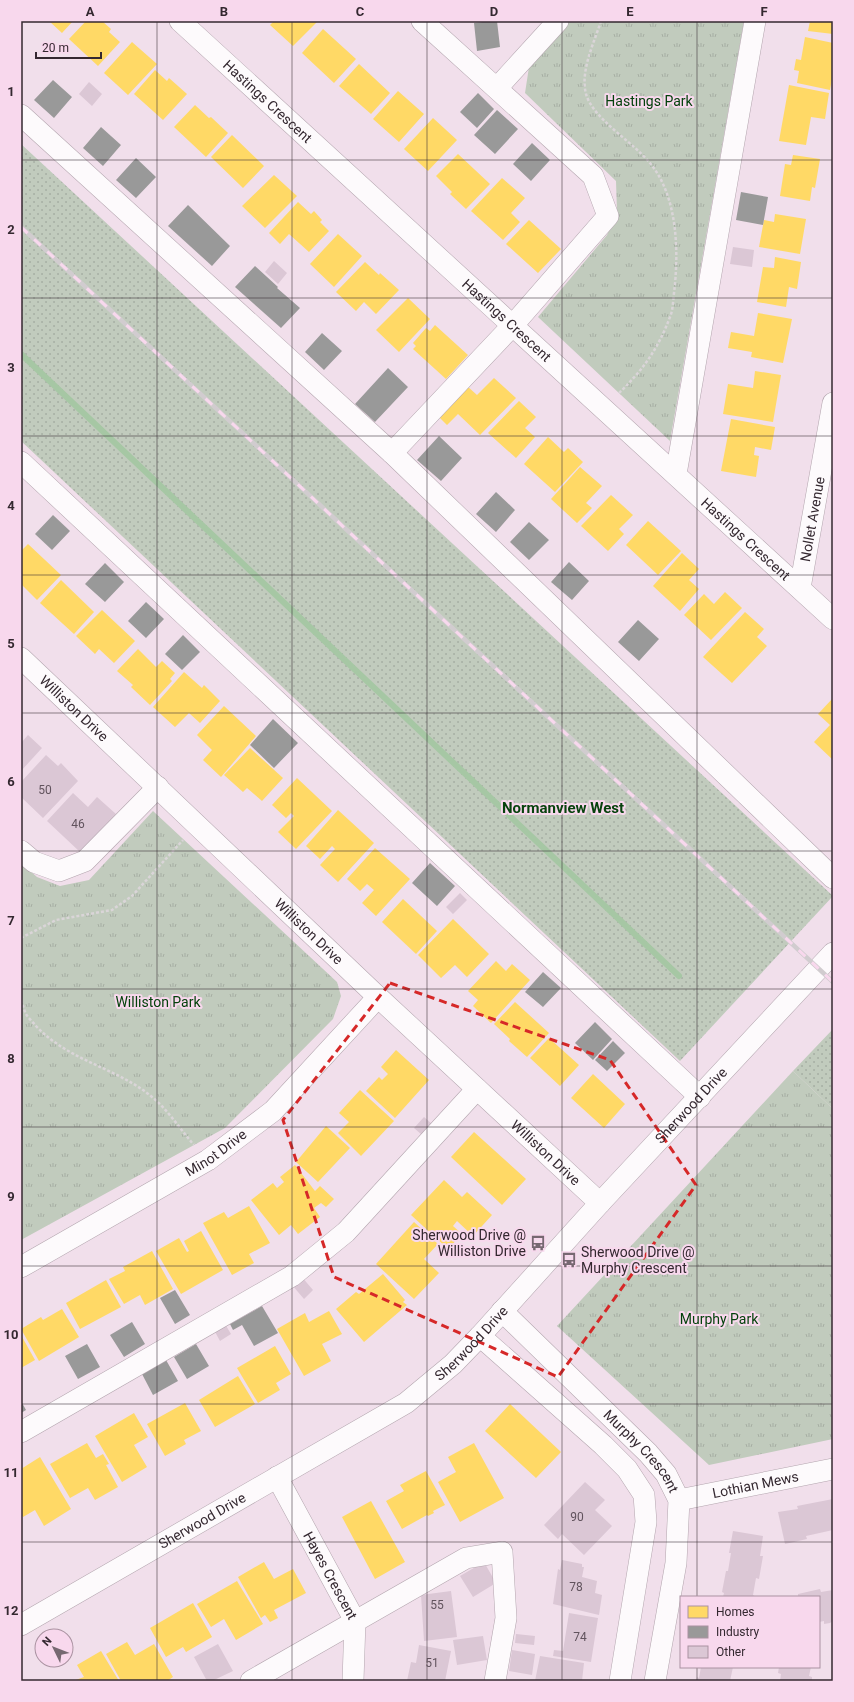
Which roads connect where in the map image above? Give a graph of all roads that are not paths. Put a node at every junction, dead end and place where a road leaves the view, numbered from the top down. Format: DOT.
graph roads {
  1 [pos="180,21"];
  2 [pos="422,21"];
  3 [pos="558,21"];
  4 [pos="756,21"];
  5 [pos="497,88"];
  6 [pos="21,115"];
  7 [pos="513,325"];
  8 [pos="833,403"];
  9 [pos="392,453"];
  10 [pos="21,462"];
  11 [pos="676,474"];
  12 [pos="800,588"];
  13 [pos="833,619"];
  14 [pos="21,658"];
  15 [pos="158,787"];
  16 [pos="21,851"];
  17 [pos="833,878"];
  18 [pos="833,953"];
  19 [pos="378,998"];
  20 [pos="477,1089"];
  21 [pos="700,1097"];
  22 [pos="600,1203"];
  23 [pos="21,1266"];
  24 [pos="502,1311"];
  25 [pos="480,1336"];
  26 [pos="21,1432"];
  27 [pos="833,1469"];
  28 [pos="277,1478"];
  29 [pos="679,1500"];
  30 [pos="355,1621"];
  31 [pos="21,1625"];
  32 [pos="251,1681"];
  33 [pos="354,1681"];
  34 [pos="495,1681"];
  35 [pos="620,1681"];
  36 [pos="655,1681"];
  1 -- 7 [label="street, Hastings Crescent"];
  2 -- 5 [label="street"];
  3 -- 5 [label="street"];
  4 -- 11 [label="street"];
  5 -- 7 [label="street"];
  6 -- 9 [label="street"];
  7 -- 9 [label="street"];
  7 -- 11 [label="street, Hastings Crescent"];
  8 -- 12 [label="street, Nollet Avenue"];
  9 -- 17 [label="street"];
  10 -- 21 [label="street"];
  11 -- 12 [label="street, Hastings Crescent"];
  12 -- 13 [label="street, Hastings Crescent"];
  14 -- 15 [label="street, Williston Drive"];
  15 -- 16 [label="street"];
  15 -- 19 [label="street, Williston Drive"];
  18 -- 21 [label="street, Sherwood Drive"];
  19 -- 20 [label="street, Williston Drive"];
  19 -- 23 [label="street, Minot Drive"];
  20 -- 22 [label="street, Williston Drive"];
  20 -- 26 [label="street"];
  21 -- 22 [label="street, Sherwood Drive"];
  22 -- 24 [label="street, Sherwood Drive"];
  24 -- 25 [label="street, Sherwood Drive"];
  24 -- 29 [label="street, Murphy Crescent"];
  25 -- 28 [label="street, Sherwood Drive"];
  25 -- 35 [label="street, Murphy Crescent"];
  27 -- 29 [label="street, Lothian Mews"];
  28 -- 30 [label="street, Hayes Crescent"];
  28 -- 31 [label="street, Sherwood Drive"];
  29 -- 36 [label="street, Murphy Crescent"];
  30 -- 32 [label="street"];
  30 -- 33 [label="street, Hayes Crescent"];
  30 -- 34 [label="street"];
}
